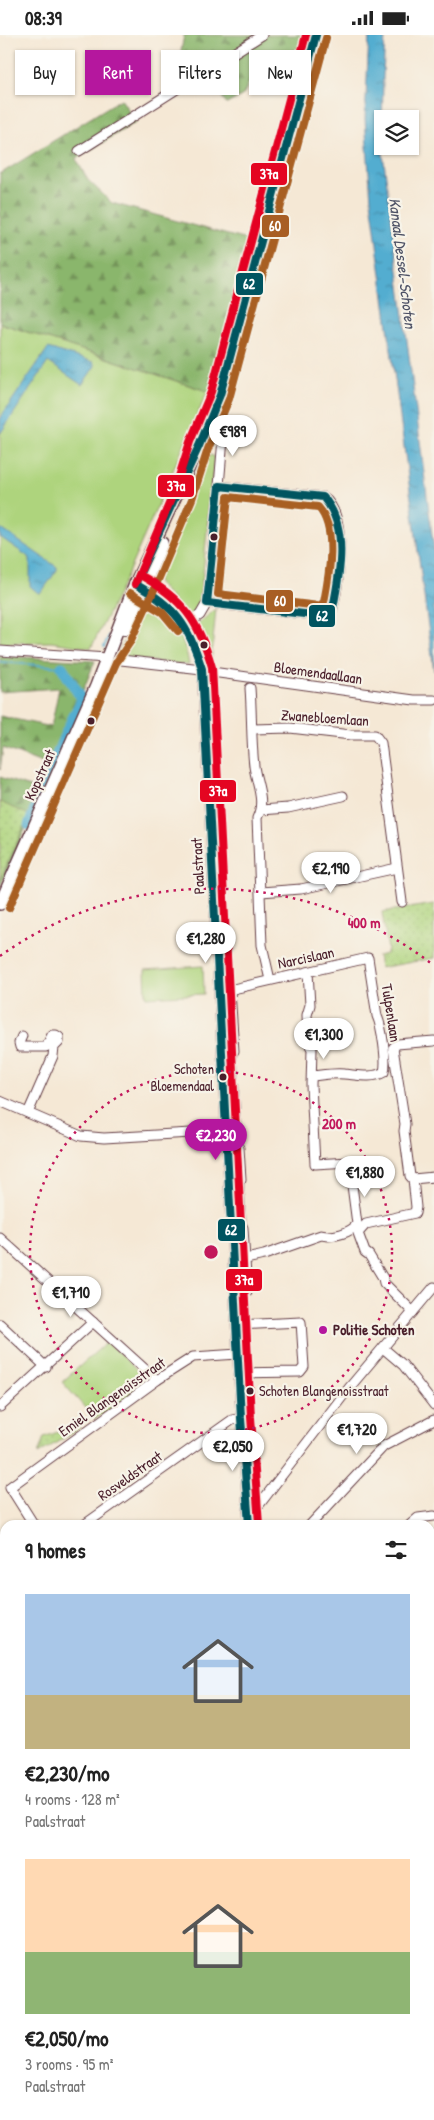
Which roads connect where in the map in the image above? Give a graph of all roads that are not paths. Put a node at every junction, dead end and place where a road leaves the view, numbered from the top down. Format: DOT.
graph roads {
  1 [pos="262,35"];
  2 [pos="316,35"];
  3 [pos="79,151"];
  4 [pos="224,427"];
  5 [pos="219,486"];
  6 [pos="139,586"];
  7 [pos="207,603"];
  8 [pos="186,625"];
  9 [pos="0,651"];
  10 [pos="107,658"];
  11 [pos="121,660"];
  12 [pos="202,669"];
  13 [pos="250,688"];
  14 [pos="433,699"];
  15 [pos="253,729"];
  16 [pos="343,795"];
  17 [pos="261,810"];
  18 [pos="397,867"];
  19 [pos="261,892"];
  20 [pos="402,902"];
  21 [pos="0,904"];
  22 [pos="368,958"];
  23 [pos="308,972"];
  24 [pos="270,980"];
  25 [pos="230,990"];
  26 [pos="220,992"];
  27 [pos="22,1036"];
  28 [pos="434,1041"];
  29 [pos="312,1076"];
  30 [pos="0,1101"];
  31 [pos="28,1113"];
  32 [pos="226,1131"];
  33 [pos="434,1177"];
  34 [pos="413,1179"];
  35 [pos="0,1238"];
  36 [pos="245,1259"];
  37 [pos="233,1262"];
  38 [pos="434,1287"];
  39 [pos="236,1294"];
  40 [pos="413,1312"];
  41 [pos="93,1322"];
  42 [pos="0,1324"];
  43 [pos="238,1325"];
  44 [pos="383,1348"];
  45 [pos="238,1354"];
  46 [pos="46,1367"];
  47 [pos="240,1373"];
  48 [pos="157,1380"];
  49 [pos="434,1405"];
  50 [pos="0,1407"];
  51 [pos="241,1418"];
  52 [pos="434,1420"];
  53 [pos="248,1511"];
  54 [pos="434,1515"];
  55 [pos="31,1520"];
  56 [pos="91,1520"];
  57 [pos="249,1520"];
  58 [pos="315,1520"];
  59 [pos="416,1520"];
  1 -- 3 [label="street"];
  2 -- 6 [label="main road, Kopstraat"];
  4 -- 5 [label="street"];
  5 -- 7 [label="street"];
  5 -- 7 [label="street"];
  6 -- 8 [label="street, Paalstraat"];
  6 -- 10 [label="main road, Kopstraat"];
  7 -- 8 [label="street"];
  8 -- 12 [label="street, Paalstraat"];
  9 -- 10 [label="street"];
  10 -- 21 [label="main road, Kopstraat"];
  11 -- 12 [label="street, Bloemendaallaan"];
  12 -- 14 [label="street, Bloemendaallaan"];
  12 -- 26 [label="street, Paalstraat"];
  13 -- 15 [label="street"];
  15 -- 17 [label="street"];
  15 -- 18 [label="street, Zwanebloemlaan"];
  16 -- 17 [label="street"];
  17 -- 19 [label="street"];
  18 -- 19 [label="street"];
  18 -- 20 [label="street, Zwanebloemlaan"];
  19 -- 24 [label="street"];
  22 -- 23 [label="street, Narcislaan"];
  22 -- 29 [label="street, Tulpenlaan"];
  23 -- 24 [label="street, Narcislaan"];
  23 -- 29 [label="street"];
  24 -- 25 [label="street, Narcislaan"];
  25 -- 26 [label="street, Narcislaan"];
  25 -- 36 [label="street"];
  26 -- 32 [label="street, Paalstraat"];
  27 -- 31 [label="street"];
  28 -- 34 [label="street, Tulpenlaan"];
  29 -- 36 [label="street"];
  30 -- 31 [label="street"];
  31 -- 32 [label="street"];
  32 -- 37 [label="street, Paalstraat"];
  33 -- 34 [label="street"];
  34 -- 40 [label="street, Tulpenlaan"];
  35 -- 41 [label="street"];
  36 -- 37 [label="street"];
  36 -- 39 [label="street"];
  37 -- 39 [label="street, Paalstraat"];
  38 -- 40 [label="street"];
  39 -- 43 [label="street, Paalstraat"];
  40 -- 44 [label="street"];
  41 -- 46 [label="street"];
  41 -- 48 [label="street"];
  42 -- 46 [label="street"];
  43 -- 45 [label="street, Paalstraat"];
  43 -- 47 [label="street"];
  44 -- 49 [label="street"];
  44 -- 53 [label="street"];
  45 -- 47 [label="street, Paalstraat"];
  45 -- 48 [label="street, Emiel Blangenoisstraat"];
  46 -- 50 [label="street"];
  47 -- 51 [label="street, Paalstraat"];
  48 -- 55 [label="street, Emiel Blangenoisstraat"];
  51 -- 53 [label="street, Paalstraat"];
  51 -- 56 [label="street, Rosveldstraat"];
  52 -- 58 [label="street"];
  53 -- 57 [label="street, Paalstraat"];
  54 -- 59 [label="street"];
}
